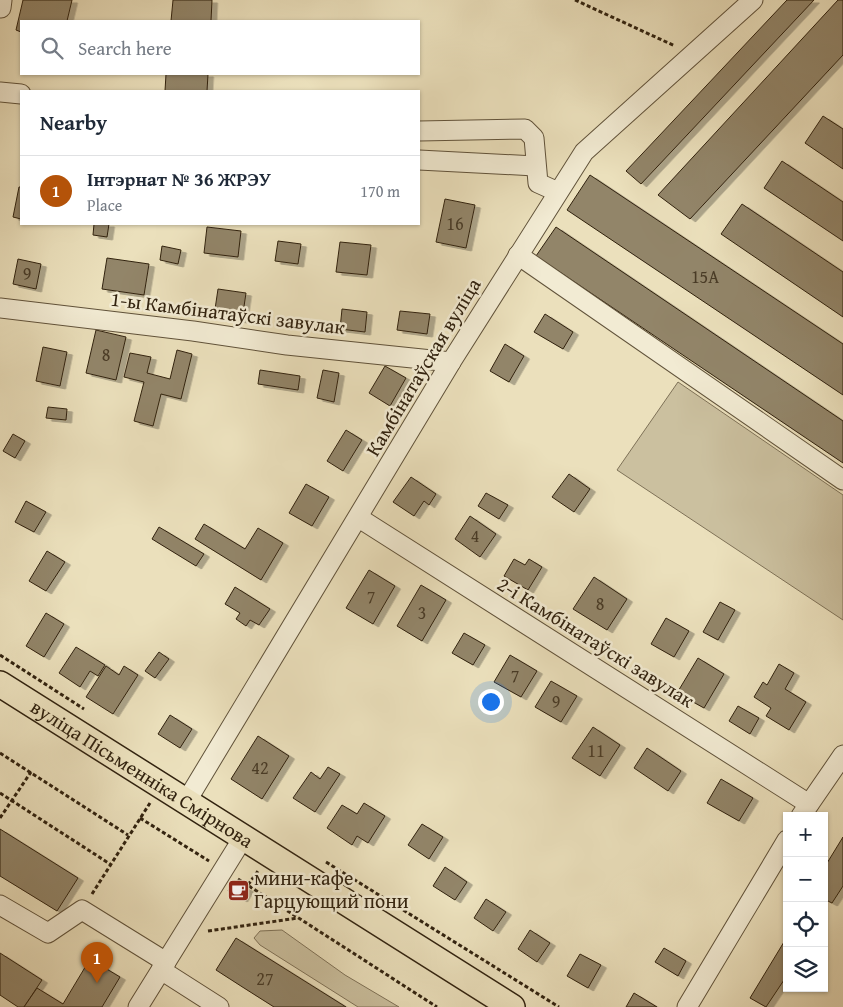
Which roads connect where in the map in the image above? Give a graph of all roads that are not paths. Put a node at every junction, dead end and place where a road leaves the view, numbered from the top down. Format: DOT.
graph roads {
  1 [pos="753,0"];
  2 [pos="0,92"];
  3 [pos="20,94"];
  4 [pos="420,131"];
  5 [pos="420,160"];
  6 [pos="535,166"];
  7 [pos="558,192"];
  8 [pos="518,255"];
  9 [pos="0,308"];
  10 [pos="452,362"];
  11 [pos="843,480"];
  12 [pos="359,518"];
  13 [pos="0,684"];
  14 [pos="843,755"];
  15 [pos="186,802"];
  16 [pos="805,810"];
  17 [pos="243,838"];
  18 [pos="783,847"];
  19 [pos="0,905"];
  20 [pos="163,966"];
  21 [pos="138,1007"];
  22 [pos="219,1007"];
  23 [pos="512,1007"];
  24 [pos="687,1007"];
  1 -- 7 [label="street, Камбінатаўская вуліца"];
  2 -- 3 [label="street"];
  4 -- 6 [label="street"];
  5 -- 6 [label="street"];
  6 -- 7 [label="street"];
  7 -- 8 [label="street, Камбінатаўская вуліца"];
  8 -- 10 [label="street, Камбінатаўская вуліца"];
  8 -- 11 [label="street"];
  9 -- 10 [label="street, 1-ы Камбінатаўскі завулак"];
  10 -- 12 [label="street, Камбінатаўская вуліца"];
  12 -- 15 [label="street, Камбінатаўская вуліца"];
  12 -- 16 [label="street, 2-і Камбінатаўскі завулак"];
  13 -- 15 [label="main road, вуліца Пісьменніка Смірнова"];
  14 -- 16 [label="street"];
  15 -- 17 [label="main road, вуліца Пісьменніка Смірнова"];
  17 -- 20 [label="street"];
  17 -- 23 [label="main road, вуліца Пісьменніка Смірнова"];
  18 -- 24 [label="street"];
  19 -- 20 [label="street"];
  20 -- 21 [label="street"];
  20 -- 22 [label="street"];
}
